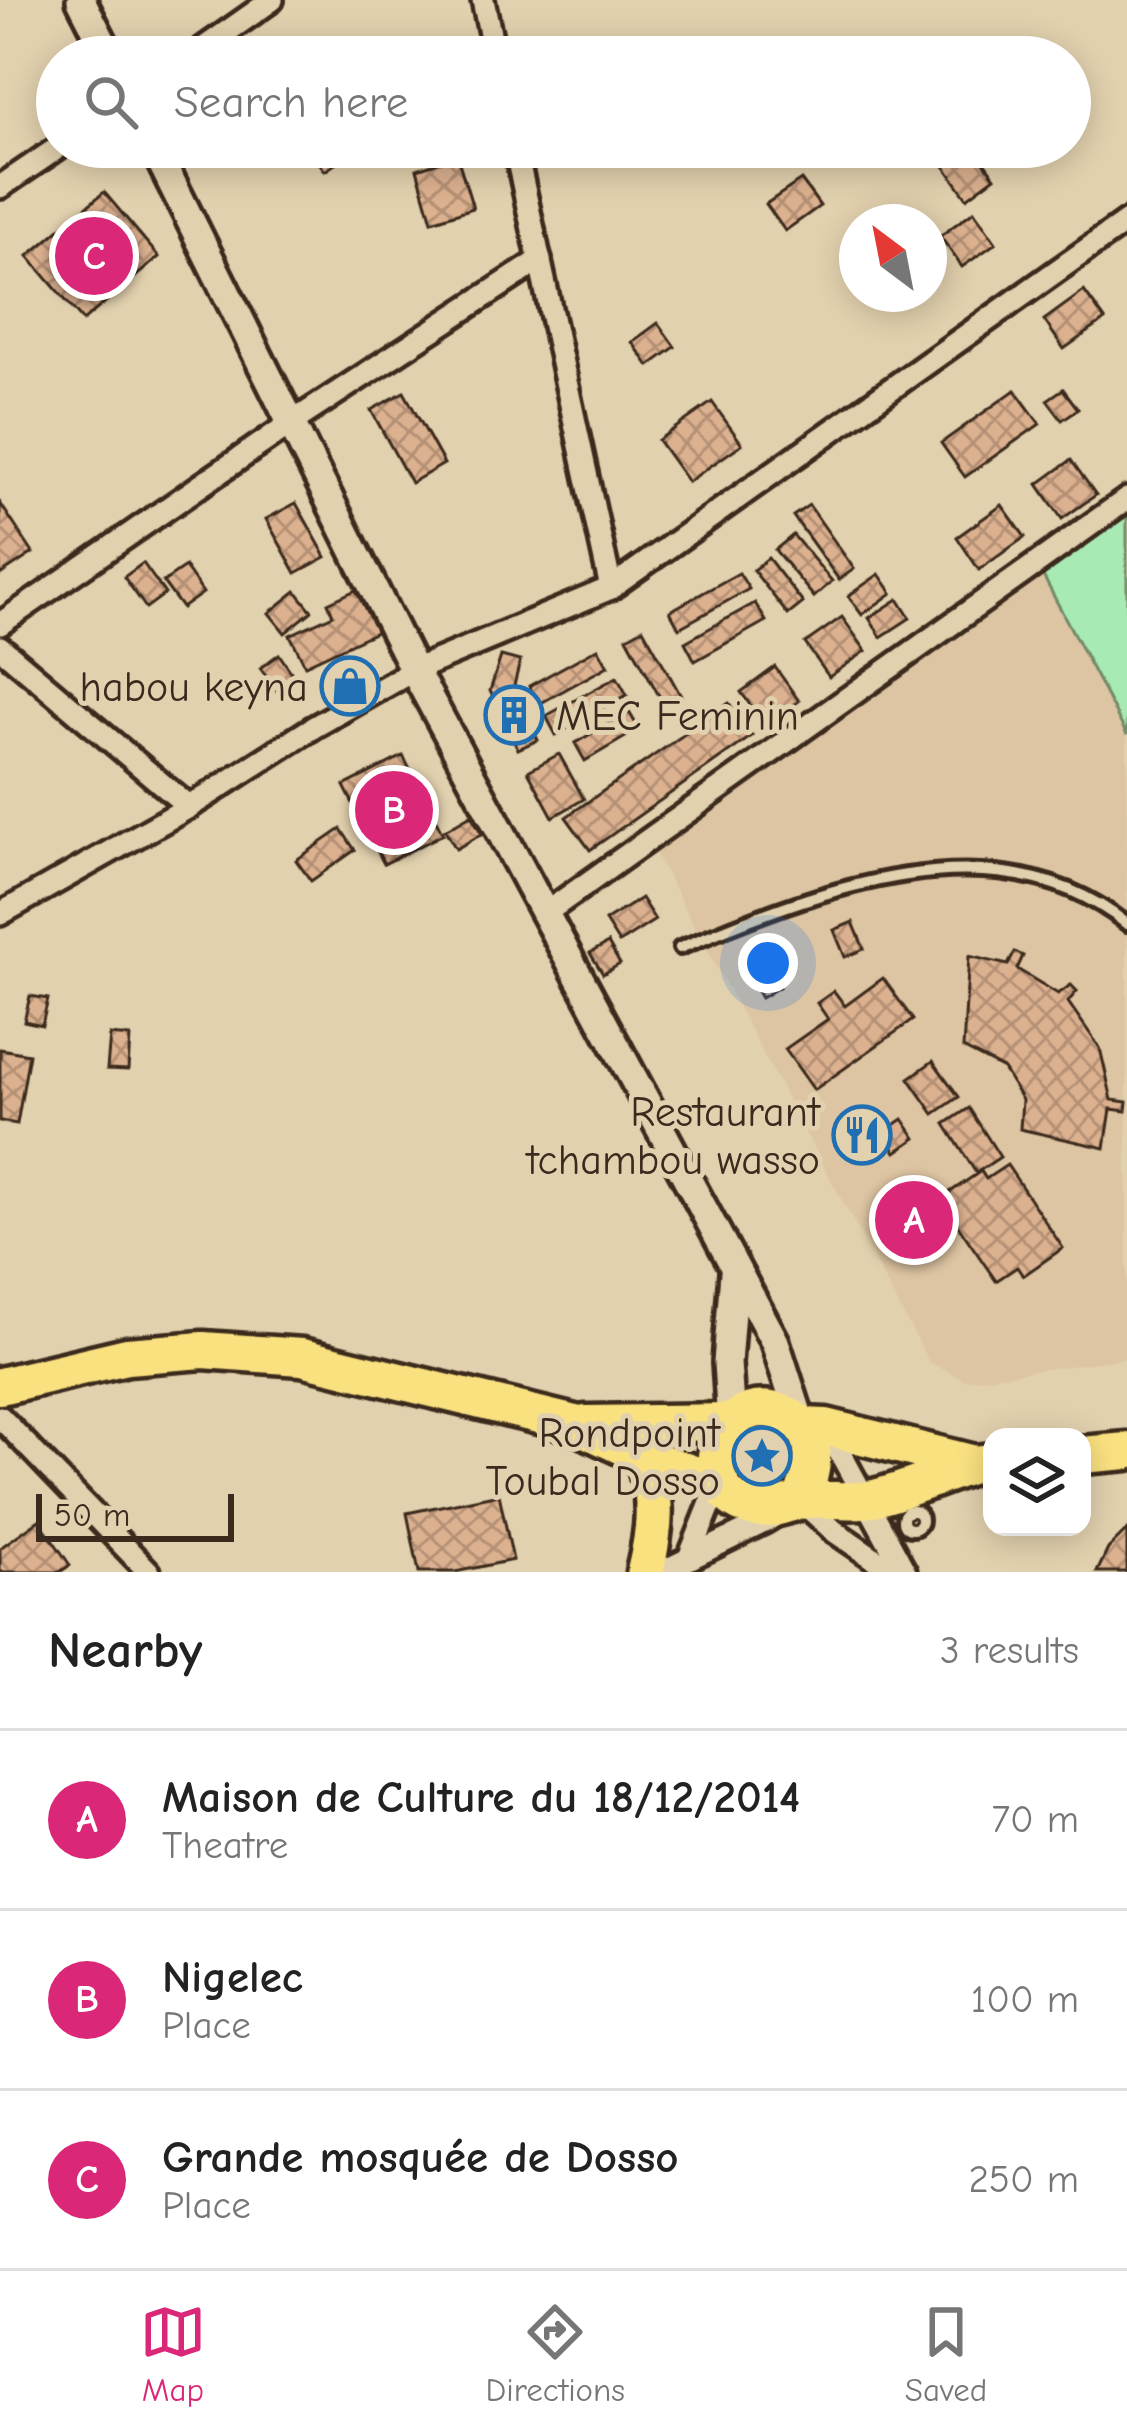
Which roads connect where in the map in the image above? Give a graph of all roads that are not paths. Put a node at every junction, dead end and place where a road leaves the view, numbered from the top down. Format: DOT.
graph roads {
  1 [pos="81,0"];
  2 [pos="272,0"];
  3 [pos="483,0"];
  4 [pos="99,36"];
  5 [pos="221,36"];
  6 [pos="491,36"];
  7 [pos="36,163"];
  8 [pos="164,168"];
  9 [pos="520,168"];
  10 [pos="0,187"];
  11 [pos="1127,220"];
  12 [pos="540,260"];
  13 [pos="291,423"];
  14 [pos="1127,499"];
  15 [pos="611,588"];
  16 [pos="0,624"];
  17 [pos="0,647"];
  18 [pos="414,670"];
  19 [pos="189,807"];
  20 [pos="0,914"];
  21 [pos="544,914"];
  22 [pos="1127,924"];
  23 [pos="680,948"];
  24 [pos="734,1271"];
  25 [pos="0,1386"];
  26 [pos="0,1418"];
  27 [pos="731,1422"];
  28 [pos="575,1424"];
  29 [pos="814,1426"];
  30 [pos="1127,1451"];
  31 [pos="1091,1454"];
  32 [pos="643,1456"];
  33 [pos="983,1463"];
  34 [pos="983,1463"];
  35 [pos="719,1484"];
  36 [pos="800,1500"];
  37 [pos="867,1500"];
  38 [pos="766,1521"];
  39 [pos="834,1531"];
  40 [pos="689,1558"];
  41 [pos="149,1572"];
  42 [pos="645,1572"];
  43 [pos="662,1572"];
  44 [pos="894,1572"];
  45 [pos="904,1572"];
  1 -- 4 [label="street"];
  2 -- 5 [label="street"];
  3 -- 6 [label="street"];
  7 -- 10 [label="street"];
  8 -- 13 [label="street"];
  9 -- 12 [label="street"];
  11 -- 15 [label="street"];
  12 -- 13 [label="street"];
  12 -- 15 [label="street"];
  13 -- 16 [label="street"];
  13 -- 18 [label="street"];
  14 -- 21 [label="street"];
  15 -- 18 [label="street"];
  17 -- 19 [label="street"];
  18 -- 19 [label="street"];
  18 -- 21 [label="street"];
  19 -- 20 [label="street"];
  21 -- 24 [label="street"];
  22 -- 23 [label="lane"];
  24 -- 27 [label="street"];
  24 -- 29 [label="street"];
  25 -- 28 [label="highway"];
  26 -- 41 [label="street"];
  27 -- 28 [label="highway"];
  27 -- 29 [label="highway"];
  27 -- 35 [label="highway"];
  28 -- 32 [label="highway"];
  29 -- 33 [label="highway"];
  29 -- 36 [label="highway"];
  29 -- 37 [label="street"];
  30 -- 31 [label="highway"];
  32 -- 35 [label="highway"];
  32 -- 42 [label="highway"];
  34 -- 37 [label="highway"];
  35 -- 36 [label="highway"];
  35 -- 40 [label="street"];
  36 -- 37 [label="highway"];
  36 -- 38 [label="street"];
  36 -- 39 [label="street"];
  37 -- 45 [label="street"];
  38 -- 39 [label="street"];
  38 -- 40 [label="street"];
  39 -- 44 [label="street"];
  40 -- 43 [label="street"];
}
